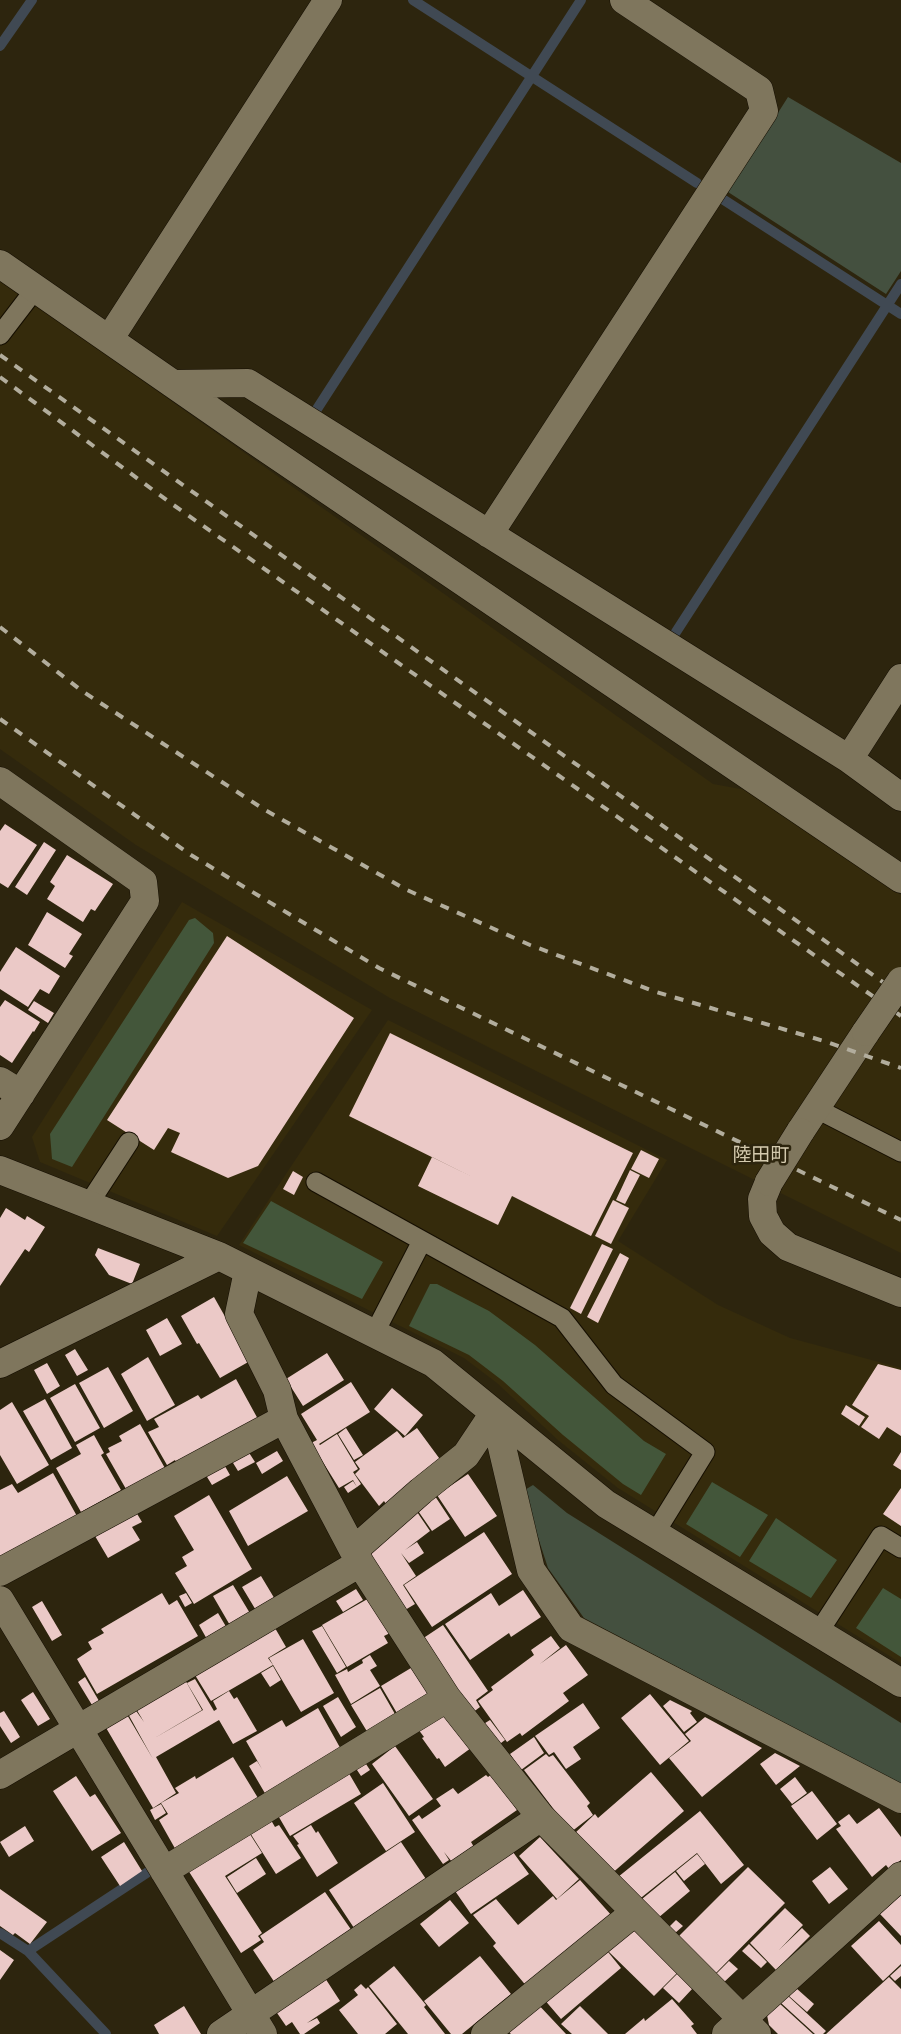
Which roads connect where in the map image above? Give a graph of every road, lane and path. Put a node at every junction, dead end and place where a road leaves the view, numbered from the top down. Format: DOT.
graph roads {
  1 [pos="328,0"];
  2 [pos="624,0"];
  3 [pos="0,264"];
  4 [pos="36,288"];
  5 [pos="0,335"];
  6 [pos="110,338"];
  7 [pos="173,384"];
  8 [pos="489,534"];
  9 [pos="901,678"];
  10 [pos="849,759"];
  11 [pos="0,781"];
  12 [pos="901,797"];
  13 [pos="901,879"];
  14 [pos="901,981"];
  15 [pos="10,1087"];
  16 [pos="815,1108"];
  17 [pos="0,1126"];
  18 [pos="129,1142"];
  19 [pos="901,1152"];
  20 [pos="0,1170"];
  21 [pos="316,1182"];
  22 [pos="88,1205"];
  23 [pos="422,1241"];
  24 [pos="219,1256"];
  25 [pos="248,1270"];
  26 [pos="901,1293"];
  27 [pos="374,1334"];
  28 [pos="0,1364"];
  29 [pos="494,1413"];
  30 [pos="284,1419"];
  31 [pos="655,1534"];
  32 [pos="901,1548"];
  33 [pos="357,1556"];
  34 [pos="0,1572"];
  35 [pos="0,1600"];
  36 [pos="818,1633"];
  37 [pos="901,1683"];
  38 [pos="447,1698"];
  39 [pos="78,1728"];
  40 [pos="0,1775"];
  41 [pos="901,1799"];
  42 [pos="541,1817"];
  43 [pos="164,1871"];
  44 [pos="901,1876"];
  45 [pos="635,1912"];
  46 [pos="257,2024"];
  47 [pos="742,2029"];
  48 [pos="221,2034"];
  49 [pos="485,2034"];
  1 -- 6 [label="street"];
  2 -- 8 [label="street"];
  3 -- 4 [label="street"];
  4 -- 5 [label="lane"];
  4 -- 6 [label="street"];
  6 -- 7 [label="street"];
  7 -- 8 [label="street"];
  7 -- 13 [label="street"];
  8 -- 10 [label="street"];
  9 -- 10 [label="street"];
  10 -- 12 [label="street"];
  11 -- 15 [label="street"];
  14 -- 16 [label="street, bridge"];
  15 -- 17 [label="street"];
  16 -- 19 [label="lane"];
  16 -- 26 [label="street, bridge"];
  18 -- 22 [label="lane"];
  20 -- 22 [label="street"];
  21 -- 23 [label="lane"];
  22 -- 24 [label="street"];
  23 -- 27 [label="lane"];
  23 -- 31 [label="lane"];
  24 -- 25 [label="street"];
  24 -- 28 [label="street"];
  25 -- 27 [label="street"];
  25 -- 30 [label="street"];
  27 -- 29 [label="street"];
  29 -- 31 [label="street"];
  29 -- 33 [label="street"];
  29 -- 41 [label="street"];
  30 -- 33 [label="street"];
  30 -- 34 [label="street"];
  31 -- 36 [label="street"];
  32 -- 36 [label="lane"];
  33 -- 38 [label="street"];
  33 -- 39 [label="street"];
  35 -- 39 [label="street"];
  36 -- 37 [label="street"];
  38 -- 42 [label="street"];
  38 -- 43 [label="street"];
  39 -- 40 [label="street"];
  39 -- 43 [label="street"];
  42 -- 45 [label="street"];
  42 -- 46 [label="street"];
  43 -- 46 [label="street"];
  44 -- 47 [label="street"];
  45 -- 47 [label="street"];
  45 -- 49 [label="street"];
  46 -- 48 [label="street"];
}
